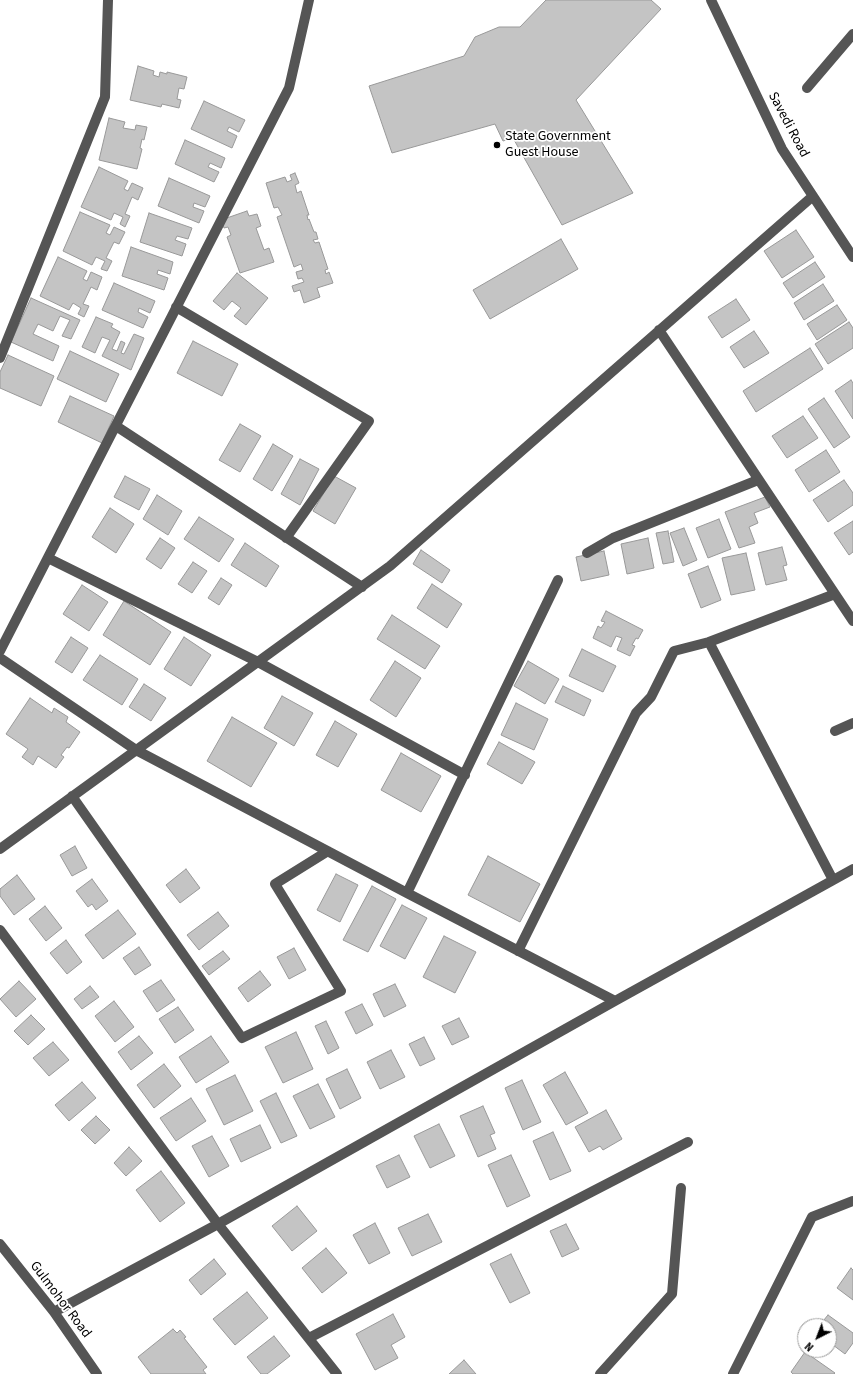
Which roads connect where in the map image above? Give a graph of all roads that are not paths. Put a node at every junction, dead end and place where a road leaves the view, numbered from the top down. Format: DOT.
graph roads {
  1 [pos="108,0"];
  2 [pos="308,0"];
  3 [pos="711,0"];
  4 [pos="853,34"];
  5 [pos="807,88"];
  6 [pos="813,196"];
  7 [pos="853,257"];
  8 [pos="176,307"];
  9 [pos="659,330"];
  10 [pos="0,358"];
  11 [pos="116,426"];
  12 [pos="758,480"];
  13 [pos="286,538"];
  14 [pos="587,553"];
  15 [pos="48,558"];
  16 [pos="558,580"];
  17 [pos="362,587"];
  18 [pos="835,594"];
  19 [pos="853,621"];
  20 [pos="709,642"];
  21 [pos="0,651"];
  22 [pos="0,658"];
  23 [pos="258,662"];
  24 [pos="853,723"];
  25 [pos="836,731"];
  26 [pos="136,750"];
  27 [pos="465,775"];
  28 [pos="72,796"];
  29 [pos="0,849"];
  30 [pos="328,850"];
  31 [pos="853,869"];
  32 [pos="833,880"];
  33 [pos="407,893"];
  34 [pos="0,930"];
  35 [pos="518,951"];
  36 [pos="615,1001"];
  37 [pos="688,1142"];
  38 [pos="681,1188"];
  39 [pos="853,1201"];
  40 [pos="218,1224"];
  41 [pos="0,1244"];
  42 [pos="54,1312"];
  43 [pos="309,1338"];
  44 [pos="97,1374"];
  45 [pos="337,1374"];
  46 [pos="600,1374"];
  47 [pos="732,1374"];
  1 -- 10 [label="street"];
  2 -- 8 [label="street"];
  3 -- 6 [label="street, Savedi Road"];
  4 -- 5 [label="street"];
  6 -- 7 [label="street, Savedi Road"];
  6 -- 9 [label="street"];
  8 -- 11 [label="street"];
  8 -- 13 [label="street"];
  9 -- 12 [label="street"];
  9 -- 17 [label="street"];
  11 -- 13 [label="street"];
  11 -- 15 [label="street"];
  12 -- 14 [label="street"];
  12 -- 18 [label="street"];
  13 -- 17 [label="street"];
  15 -- 21 [label="street"];
  15 -- 23 [label="street"];
  16 -- 27 [label="street"];
  17 -- 23 [label="street"];
  18 -- 19 [label="street"];
  18 -- 20 [label="street"];
  20 -- 32 [label="street"];
  20 -- 35 [label="street"];
  22 -- 26 [label="street"];
  23 -- 26 [label="street"];
  23 -- 27 [label="street"];
  24 -- 25 [label="street"];
  26 -- 28 [label="street"];
  26 -- 30 [label="street"];
  27 -- 33 [label="street"];
  28 -- 29 [label="street"];
  28 -- 30 [label="street"];
  30 -- 33 [label="street"];
  31 -- 32 [label="street"];
  32 -- 36 [label="street"];
  33 -- 35 [label="street"];
  34 -- 40 [label="street"];
  35 -- 36 [label="street"];
  36 -- 40 [label="street"];
  37 -- 43 [label="street"];
  38 -- 46 [label="street"];
  39 -- 47 [label="street"];
  40 -- 42 [label="street"];
  40 -- 43 [label="street"];
  41 -- 42 [label="street, Gulmohor Road"];
  42 -- 44 [label="street, Gulmohor Road"];
  43 -- 45 [label="street"];
}
